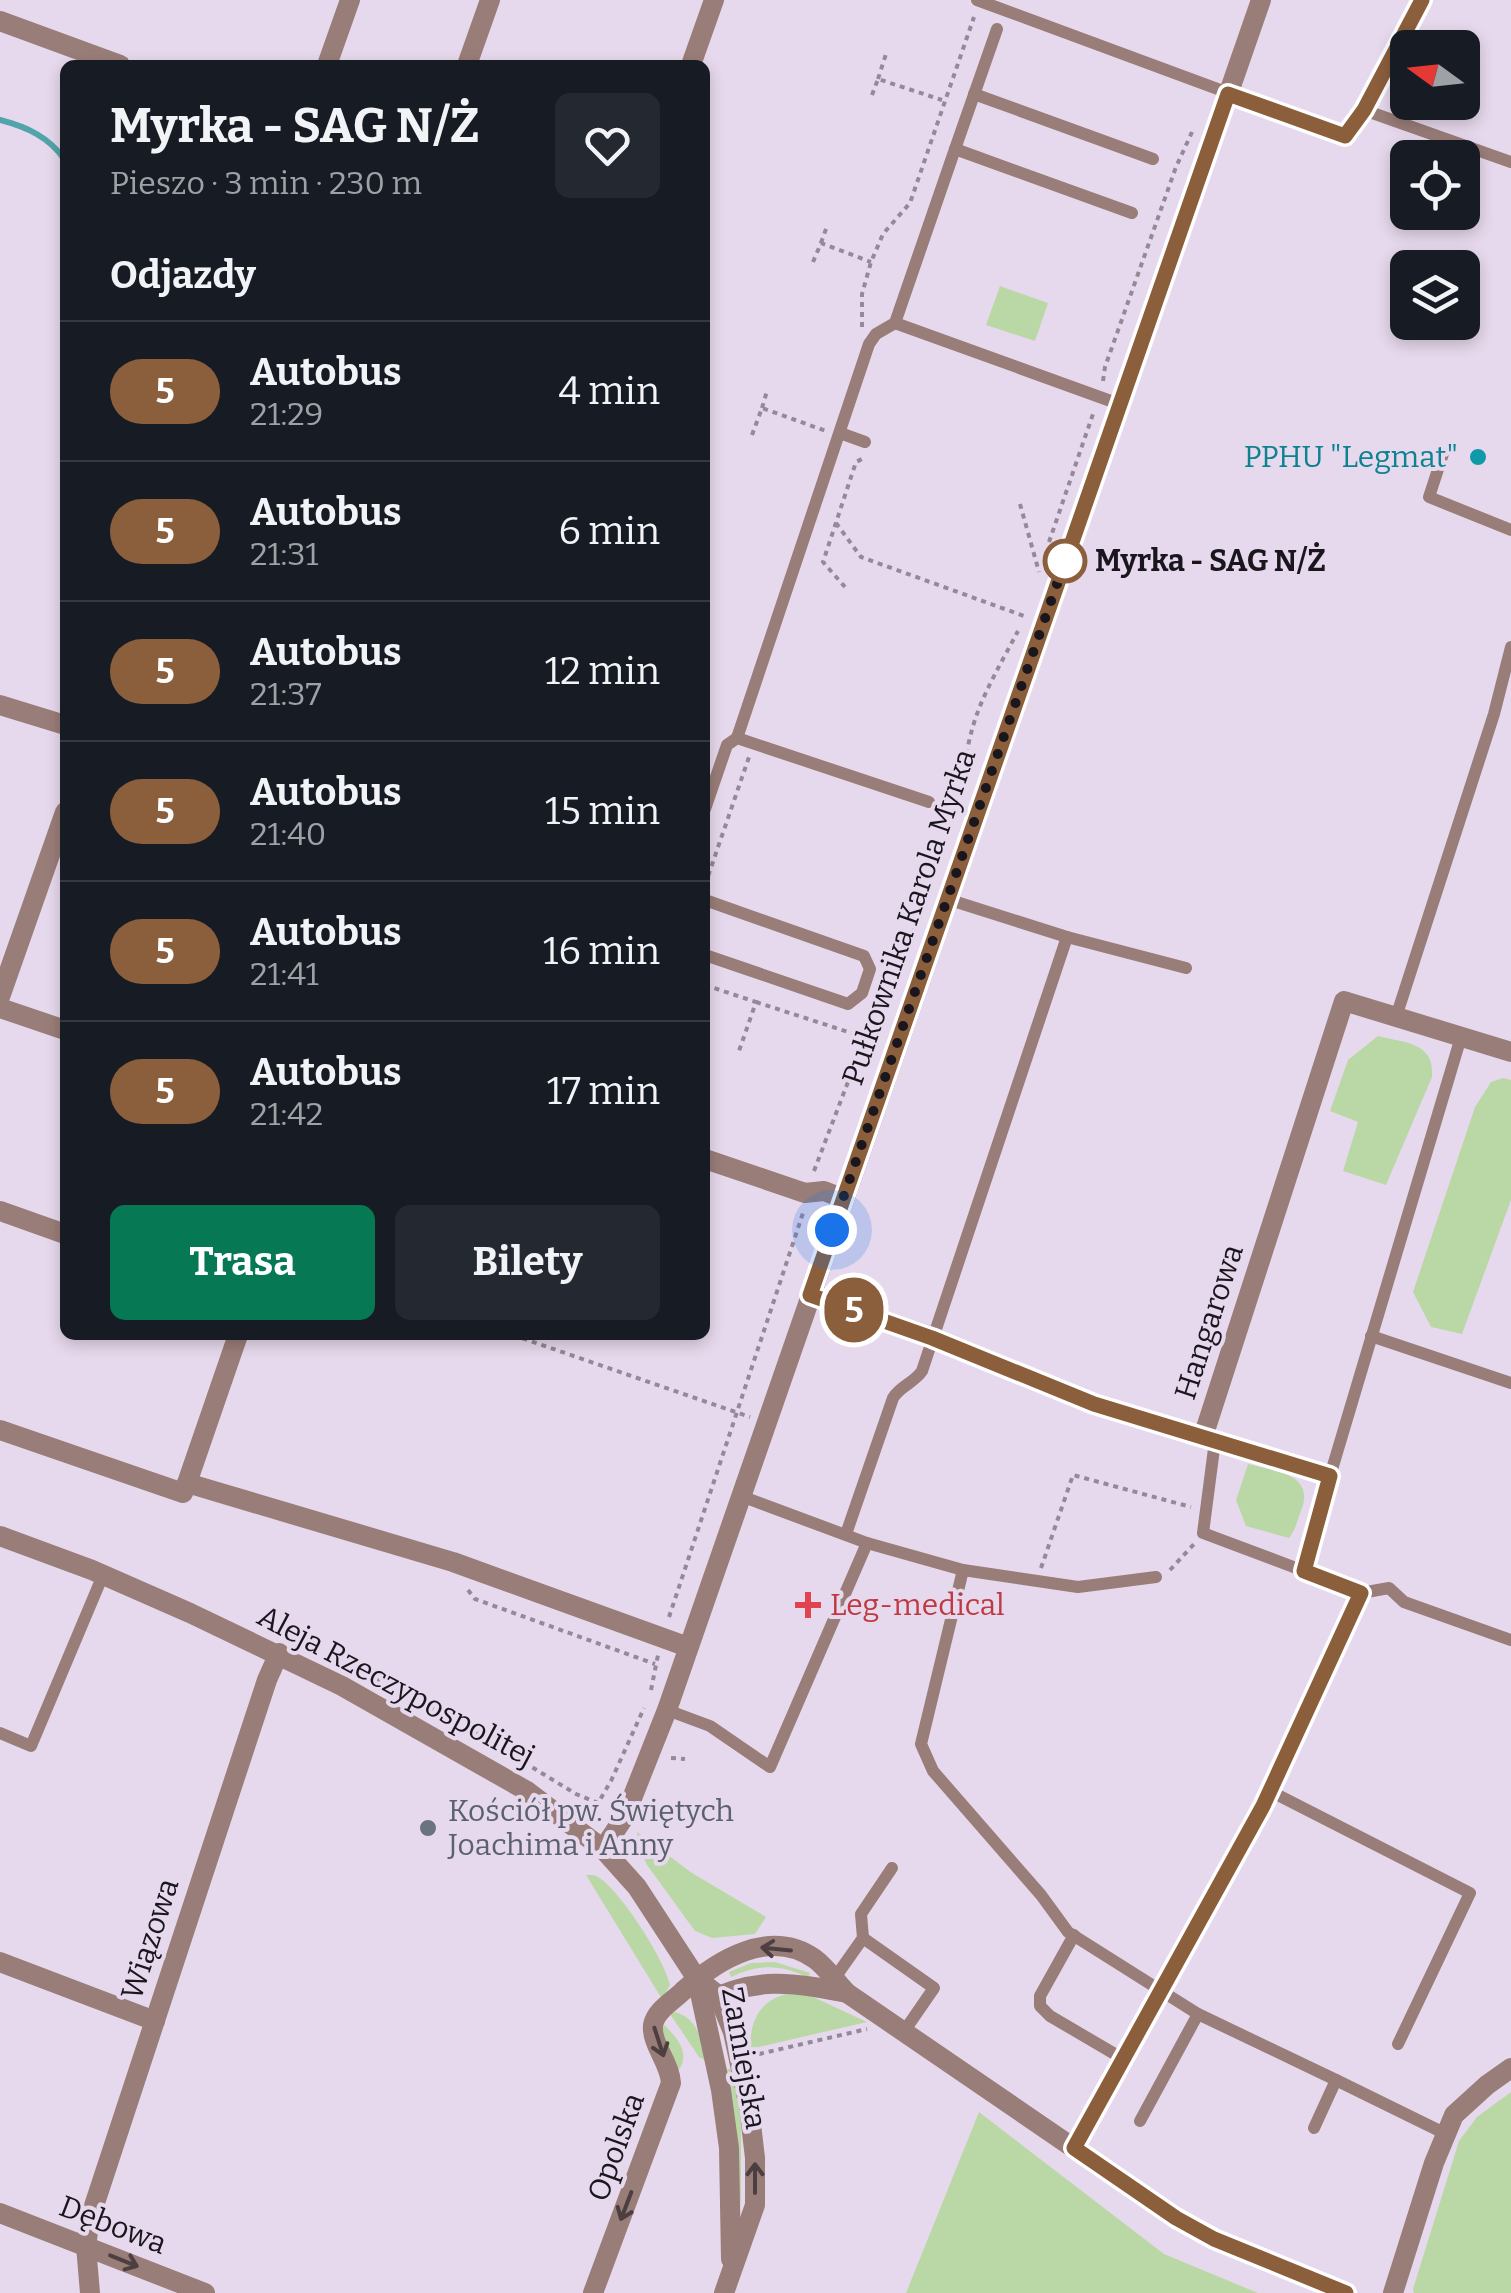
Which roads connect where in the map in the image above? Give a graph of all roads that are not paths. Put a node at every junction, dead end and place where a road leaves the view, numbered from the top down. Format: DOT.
graph roads {
  1 [pos="350,0"];
  2 [pos="490,0"];
  3 [pos="714,0"];
  4 [pos="977,0"];
  5 [pos="1261,0"];
  6 [pos="1422,0"];
  7 [pos="0,21"];
  8 [pos="997,29"];
  9 [pos="106,60"];
  10 [pos="329,60"];
  11 [pos="470,60"];
  12 [pos="694,60"];
  13 [pos="974,94"];
  14 [pos="1228,94"];
  15 [pos="1364,110"];
  16 [pos="954,149"];
  17 [pos="1154,159"];
  18 [pos="1511,162"];
  19 [pos="1132,213"];
  20 [pos="894,323"];
  21 [pos="1109,400"];
  22 [pos="840,433"];
  23 [pos="864,442"];
  24 [pos="1443,454"];
  25 [pos="1511,530"];
  26 [pos="1511,648"];
  27 [pos="0,705"];
  28 [pos="60,723"];
  29 [pos="737,738"];
  30 [pos="710,794"];
  31 [pos="929,802"];
  32 [pos="60,826"];
  33 [pos="947,899"];
  34 [pos="710,902"];
  35 [pos="1067,937"];
  36 [pos="710,957"];
  37 [pos="1186,968"];
  38 [pos="0,997"];
  39 [pos="0,1008"];
  40 [pos="1396,1018"];
  41 [pos="60,1028"];
  42 [pos="1462,1038"];
  43 [pos="1511,1052"];
  44 [pos="710,1161"];
  45 [pos="842,1198"];
  46 [pos="0,1212"];
  47 [pos="60,1232"];
  48 [pos="810,1295"];
  49 [pos="1371,1336"];
  50 [pos="932,1338"];
  51 [pos="236,1340"];
  52 [pos="1511,1383"];
  53 [pos="0,1430"];
  54 [pos="1209,1439"];
  55 [pos="1330,1476"];
  56 [pos="187,1483"];
  57 [pos="741,1496"];
  58 [pos="846,1534"];
  59 [pos="0,1536"];
  60 [pos="867,1543"];
  61 [pos="963,1570"];
  62 [pos="1304,1571"];
  63 [pos="104,1575"];
  64 [pos="1156,1577"];
  65 [pos="1361,1593"];
  66 [pos="1511,1640"];
  67 [pos="688,1646"];
  68 [pos="279,1653"];
  69 [pos="666,1710"];
  70 [pos="0,1733"];
  71 [pos="1270,1791"];
  72 [pos="603,1849"];
  73 [pos="892,1868"];
  74 [pos="1074,1935"];
  75 [pos="863,1938"];
  76 [pos="0,1962"];
  77 [pos="697,1979"];
  78 [pos="841,1986"];
  79 [pos="1163,1992"];
  80 [pos="710,2000"];
  81 [pos="1198,2014"];
  82 [pos="155,2020"];
  83 [pos="905,2030"];
  84 [pos="1398,2044"];
  85 [pos="1125,2060"];
  86 [pos="1511,2068"];
  87 [pos="1336,2080"];
  88 [pos="1140,2121"];
  89 [pos="1314,2128"];
  90 [pos="1446,2134"];
  91 [pos="1074,2148"];
  92 [pos="0,2213"];
  93 [pos="86,2246"];
  94 [pos="90,2293"];
  95 [pos="205,2293"];
  96 [pos="592,2293"];
  97 [pos="724,2293"];
  98 [pos="1346,2293"];
  99 [pos="1394,2293"];
  1 -- 10 [label="street"];
  2 -- 11 [label="street"];
  3 -- 12 [label="street"];
  4 -- 14 [label="lane"];
  5 -- 14 [label="street, Pułkownika Karola Myrka"];
  6 -- 15 [label="lane"];
  7 -- 9 [label="street"];
  8 -- 13 [label="lane"];
  13 -- 16 [label="lane"];
  13 -- 17 [label="lane"];
  14 -- 15 [label="lane"];
  14 -- 21 [label="street, Pułkownika Karola Myrka"];
  15 -- 18 [label="lane"];
  16 -- 19 [label="lane"];
  16 -- 20 [label="lane"];
  20 -- 21 [label="lane"];
  20 -- 22 [label="lane"];
  21 -- 33 [label="street, Pułkownika Karola Myrka"];
  22 -- 23 [label="lane"];
  22 -- 29 [label="lane"];
  24 -- 25 [label="lane"];
  26 -- 40 [label="lane"];
  27 -- 28 [label="street"];
  29 -- 30 [label="lane"];
  29 -- 31 [label="lane"];
  32 -- 38 [label="street"];
  33 -- 35 [label="lane"];
  33 -- 45 [label="street, Pułkownika Karola Myrka"];
  34 -- 36 [label="lane"];
  35 -- 37 [label="lane"];
  35 -- 50 [label="lane"];
  39 -- 41 [label="street"];
  40 -- 42 [label="street"];
  40 -- 54 [label="street, Hangarowa"];
  42 -- 43 [label="street"];
  42 -- 49 [label="lane"];
  44 -- 45 [label="street"];
  45 -- 48 [label="street, Pułkownika Karola Myrka"];
  46 -- 47 [label="street"];
  48 -- 50 [label="street"];
  48 -- 57 [label="street, Pułkownika Karola Myrka"];
  49 -- 52 [label="lane"];
  49 -- 55 [label="lane"];
  50 -- 54 [label="street"];
  50 -- 58 [label="lane"];
  51 -- 56 [label="street"];
  53 -- 56 [label="street"];
  54 -- 55 [label="street, Hangarowa"];
  54 -- 62 [label="lane"];
  55 -- 62 [label="street"];
  56 -- 67 [label="street"];
  57 -- 58 [label="lane"];
  57 -- 67 [label="street, Pułkownika Karola Myrka"];
  58 -- 60 [label="lane"];
  59 -- 63 [label="street, Aleja Rzeczypospolitej"];
  60 -- 61 [label="lane"];
  60 -- 69 [label="lane"];
  61 -- 64 [label="lane"];
  61 -- 74 [label="lane"];
  62 -- 65 [label="street"];
  63 -- 68 [label="street, Aleja Rzeczypospolitej"];
  63 -- 70 [label="lane"];
  65 -- 66 [label="lane"];
  65 -- 71 [label="street"];
  67 -- 69 [label="street, Pułkownika Karola Myrka"];
  68 -- 72 [label="street, Aleja Rzeczypospolitej"];
  68 -- 82 [label="street, Wiązowa"];
  69 -- 72 [label="street, Pułkownika Karola Myrka"];
  71 -- 79 [label="street"];
  71 -- 84 [label="lane"];
  72 -- 77 [label="street, Aleja Rzeczypospolitej"];
  73 -- 75 [label="lane"];
  74 -- 79 [label="lane"];
  74 -- 85 [label="lane"];
  75 -- 78 [label="lane"];
  75 -- 83 [label="lane"];
  76 -- 82 [label="street"];
  78 -- 77 [label="street, one-way"];
  77 -- 80 [label="street, Zamiejska"];
  77 -- 96 [label="street, Opolska, one-way"];
  78 -- 80 [label="street"];
  78 -- 83 [label="street"];
  79 -- 81 [label="lane"];
  79 -- 85 [label="street"];
  80 -- 97 [label="street, Zamiejska"];
  81 -- 87 [label="lane"];
  81 -- 88 [label="lane"];
  82 -- 93 [label="street, Wiązowa"];
  83 -- 91 [label="street"];
  85 -- 91 [label="street"];
  86 -- 90 [label="street"];
  87 -- 89 [label="lane"];
  87 -- 90 [label="lane"];
  90 -- 99 [label="street"];
  91 -- 98 [label="street"];
  92 -- 93 [label="street, Dębowa"];
  93 -- 94 [label="street, Wiązowa"];
  93 -- 95 [label="street, Dębowa, one-way"];
}
